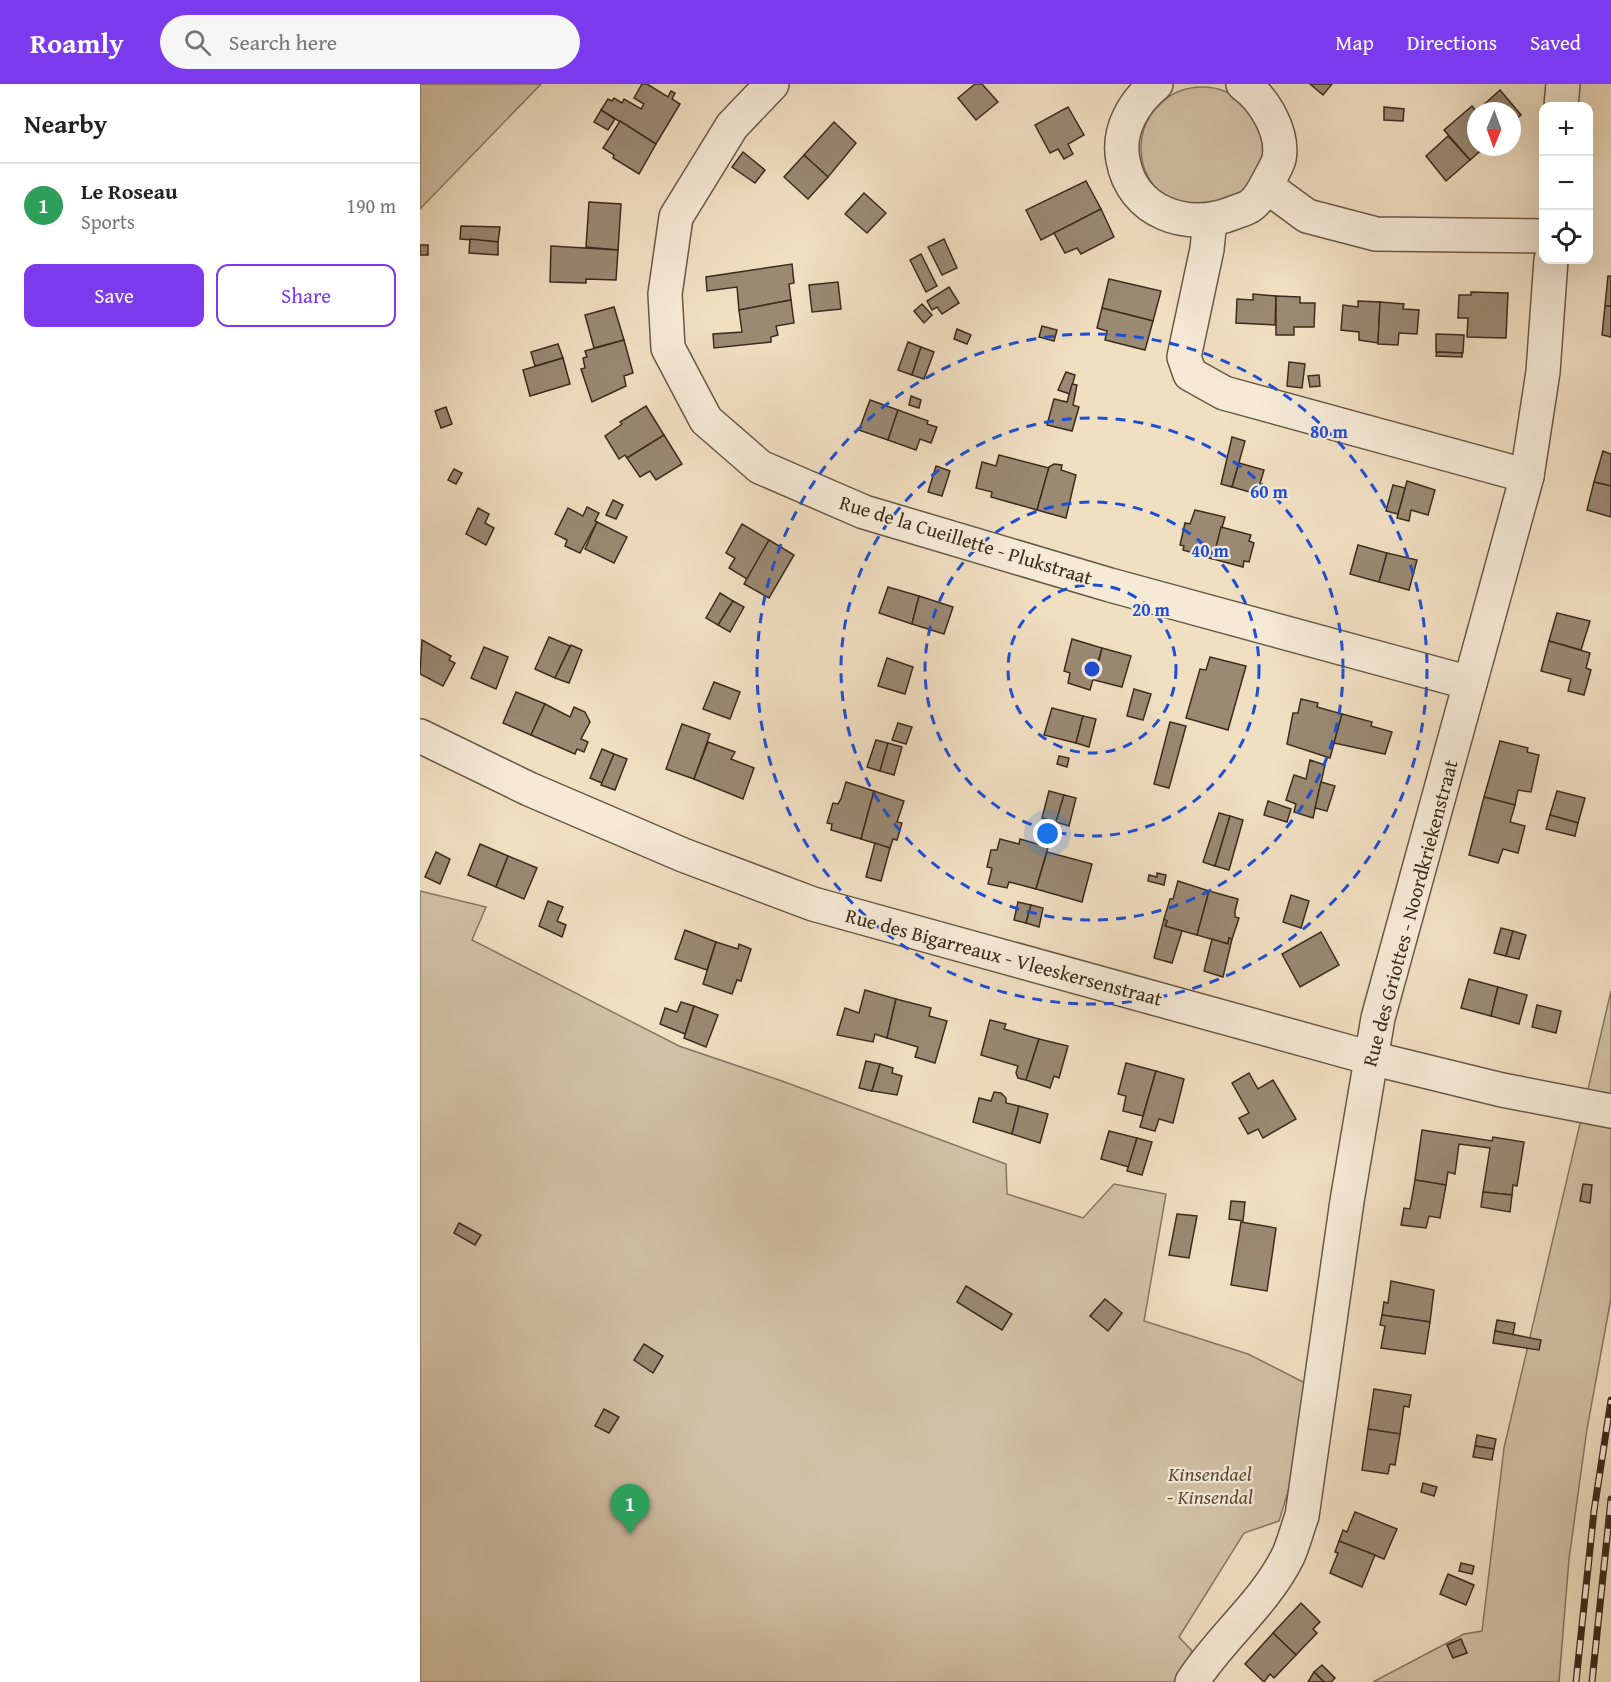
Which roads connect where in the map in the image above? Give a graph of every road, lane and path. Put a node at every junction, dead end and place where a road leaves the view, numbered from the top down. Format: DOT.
graph roads {
  1 [pos="772,84"];
  2 [pos="1156,84"];
  3 [pos="1243,84"];
  4 [pos="1563,84"];
  5 [pos="1561,102"];
  6 [pos="1266,186"];
  7 [pos="1210,220"];
  8 [pos="1539,236"];
  9 [pos="1551,264"];
  10 [pos="1527,476"];
  11 [pos="1470,683"];
  12 [pos="420,736"];
  13 [pos="1371,1058"];
  14 [pos="1611,1112"];
  15 [pos="1192,1682"];
  1 -- 11 [label="street, Rue de la Cueillette - Plukstraat"];
  2 -- 7 [label="street"];
  3 -- 6 [label="street"];
  4 -- 5 [label="street"];
  6 -- 7 [label="street"];
  6 -- 8 [label="street"];
  7 -- 10 [label="street"];
  9 -- 10 [label="street, Rue des Griottes - Noordkriekenstraat"];
  10 -- 11 [label="street, Rue des Griottes - Noordkriekenstraat"];
  11 -- 13 [label="street, Rue des Griottes - Noordkriekenstraat"];
  12 -- 13 [label="street, Rue des Bigarreaux - Vleeskersenstraat"];
  13 -- 14 [label="street, Rue des Bigarreaux - Vleeskersenstraat"];
  13 -- 15 [label="street, Rue des Griottes - Noordkriekenstraat"];
}
